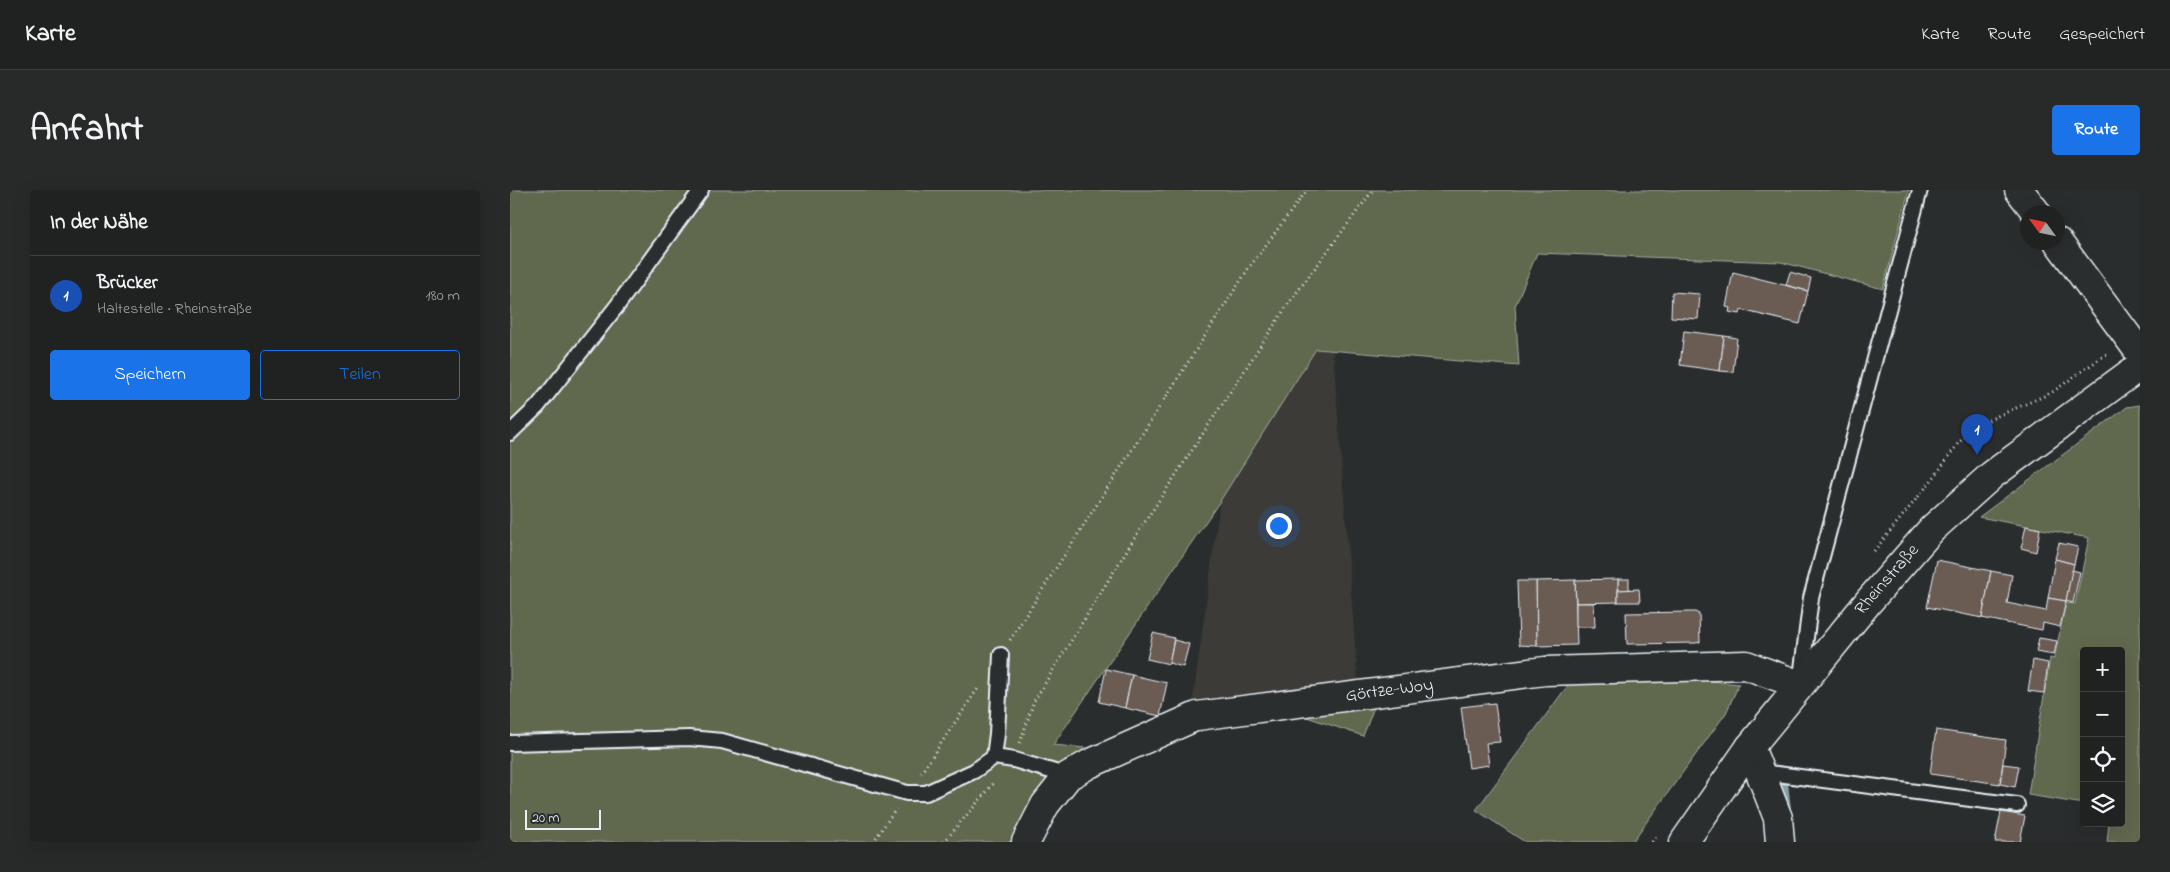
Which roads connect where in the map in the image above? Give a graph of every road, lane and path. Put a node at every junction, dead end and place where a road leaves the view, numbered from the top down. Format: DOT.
graph roads {
  1 [pos="701,190"];
  2 [pos="1307,190"];
  3 [pos="1373,190"];
  4 [pos="1920,190"];
  5 [pos="2019,190"];
  6 [pos="2031,205"];
  7 [pos="2064,250"];
  8 [pos="2140,353"];
  9 [pos="2140,366"];
  10 [pos="510,432"];
  11 [pos="1001,655"];
  12 [pos="1800,685"];
  13 [pos="510,743"];
  14 [pos="1750,747"];
  15 [pos="994,757"];
  16 [pos="1014,760"];
  17 [pos="1761,772"];
  18 [pos="1068,776"];
  19 [pos="907,792"];
  20 [pos="2017,805"];
  21 [pos="873,842"];
  22 [pos="944,842"];
  23 [pos="1026,842"];
  24 [pos="1684,842"];
  25 [pos="1780,842"];
  1 -- 10 [label="lane"];
  2 -- 11 [label="path"];
  3 -- 16 [label="path"];
  4 -- 12 [label="lane"];
  5 -- 6 [label="street"];
  7 -- 8 [label="street"];
  9 -- 12 [label="street, Rheinstraße"];
  11 -- 15 [label="lane"];
  11 -- 19 [label="path"];
  12 -- 14 [label="street, Rheinstraße"];
  12 -- 18 [label="street, Görtze-Woy"];
  13 -- 19 [label="lane"];
  14 -- 17 [label="street"];
  14 -- 24 [label="street, Rheinstraße"];
  15 -- 16 [label="lane"];
  15 -- 19 [label="lane"];
  16 -- 18 [label="lane"];
  16 -- 22 [label="path"];
  17 -- 20 [label="lane"];
  17 -- 25 [label="street"];
  18 -- 23 [label="street, Görtze-Woy"];
  19 -- 21 [label="path"];
}
